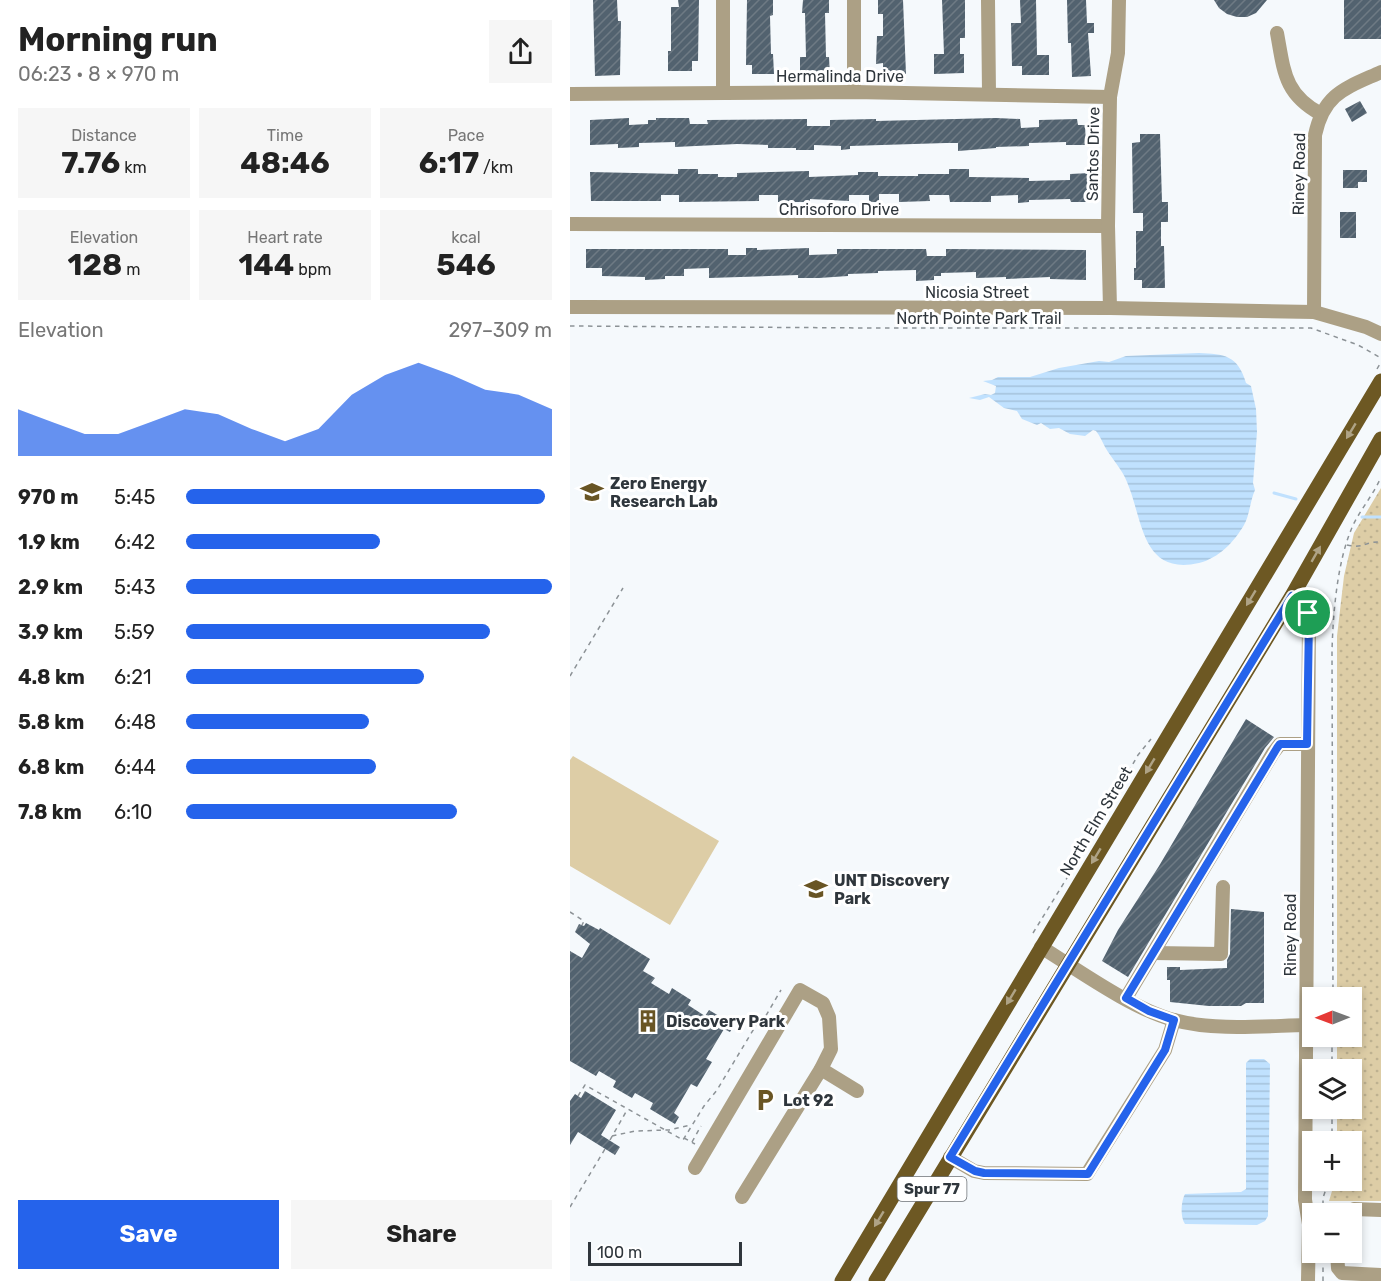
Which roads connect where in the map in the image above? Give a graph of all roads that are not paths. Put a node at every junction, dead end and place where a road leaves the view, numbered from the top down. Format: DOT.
graph roads {
  1 [pos="723,0"];
  2 [pos="854,0"];
  3 [pos="988,0"];
  4 [pos="1119,0"];
  5 [pos="1277,33"];
  6 [pos="1381,72"];
  7 [pos="723,92"];
  8 [pos="854,93"];
  9 [pos="989,93"];
  10 [pos="570,94"];
  11 [pos="1110,97"];
  12 [pos="1321,114"];
  13 [pos="570,224"];
  14 [pos="1108,226"];
  15 [pos="570,307"];
  16 [pos="1110,308"];
  17 [pos="1314,312"];
  18 [pos="1381,334"];
  19 [pos="1381,381"];
  20 [pos="1381,439"];
  21 [pos="1292,596"];
  22 [pos="1307,744"];
  23 [pos="1223,887"];
  24 [pos="1041,947"];
  25 [pos="1154,953"];
  26 [pos="1068,964"];
  27 [pos="1306,987"];
  28 [pos="1126,998"];
  29 [pos="1174,1020"];
  30 [pos="1302,1025"];
  31 [pos="1306,1047"];
  32 [pos="821,1069"];
  33 [pos="857,1091"];
  34 [pos="950,1157"];
  35 [pos="695,1168"];
  36 [pos="742,1197"];
  37 [pos="1362,1209"];
  38 [pos="1381,1210"];
  39 [pos="1338,1263"];
  40 [pos="1381,1275"];
  41 [pos="843,1281"];
  42 [pos="876,1281"];
  43 [pos="1308,1281"];
  1 -- 7 [label="street"];
  2 -- 8 [label="street"];
  3 -- 9 [label="street"];
  4 -- 11 [label="street, Santos Drive"];
  5 -- 12 [label="street"];
  6 -- 12 [label="street, Riney Road"];
  7 -- 8 [label="street, Hermalinda Drive"];
  7 -- 10 [label="street, Hermalinda Drive"];
  8 -- 9 [label="street, Hermalinda Drive"];
  9 -- 11 [label="street, Hermalinda Drive"];
  11 -- 14 [label="street, Santos Drive"];
  12 -- 17 [label="street, Riney Road"];
  13 -- 14 [label="street, Chrisoforo Drive"];
  14 -- 16 [label="street, Santos Drive"];
  15 -- 16 [label="street, Nicosia Street"];
  16 -- 17 [label="street, Nicosia Street"];
  17 -- 18 [label="street, Nicosia Street"];
  19 -- 24 [label="main road, North Elm Street / Spur 77, one-way"];
  21 -- 20 [label="main road, Spur 77, one-way"];
  21 -- 22 [label="street, Riney Road"];
  21 -- 26 [label="main road, Spur 77"];
  22 -- 25 [label="street"];
  22 -- 27 [label="street, Riney Road"];
  23 -- 25 [label="street"];
  24 -- 26 [label="street"];
  24 -- 41 [label="main road, North Elm Street / Spur 77, one-way"];
  25 -- 28 [label="street"];
  26 -- 28 [label="street"];
  26 -- 34 [label="main road, Spur 77"];
  28 -- 29 [label="street"];
  29 -- 30 [label="street"];
  29 -- 34 [label="street"];
  31 -- 43 [label="street, Riney Road"];
  32 -- 33 [label="street"];
  32 -- 35 [label="street"];
  32 -- 36 [label="street"];
  34 -- 42 [label="main road, Spur 77"];
  37 -- 38 [label="street"];
  39 -- 40 [label="street"];
}
